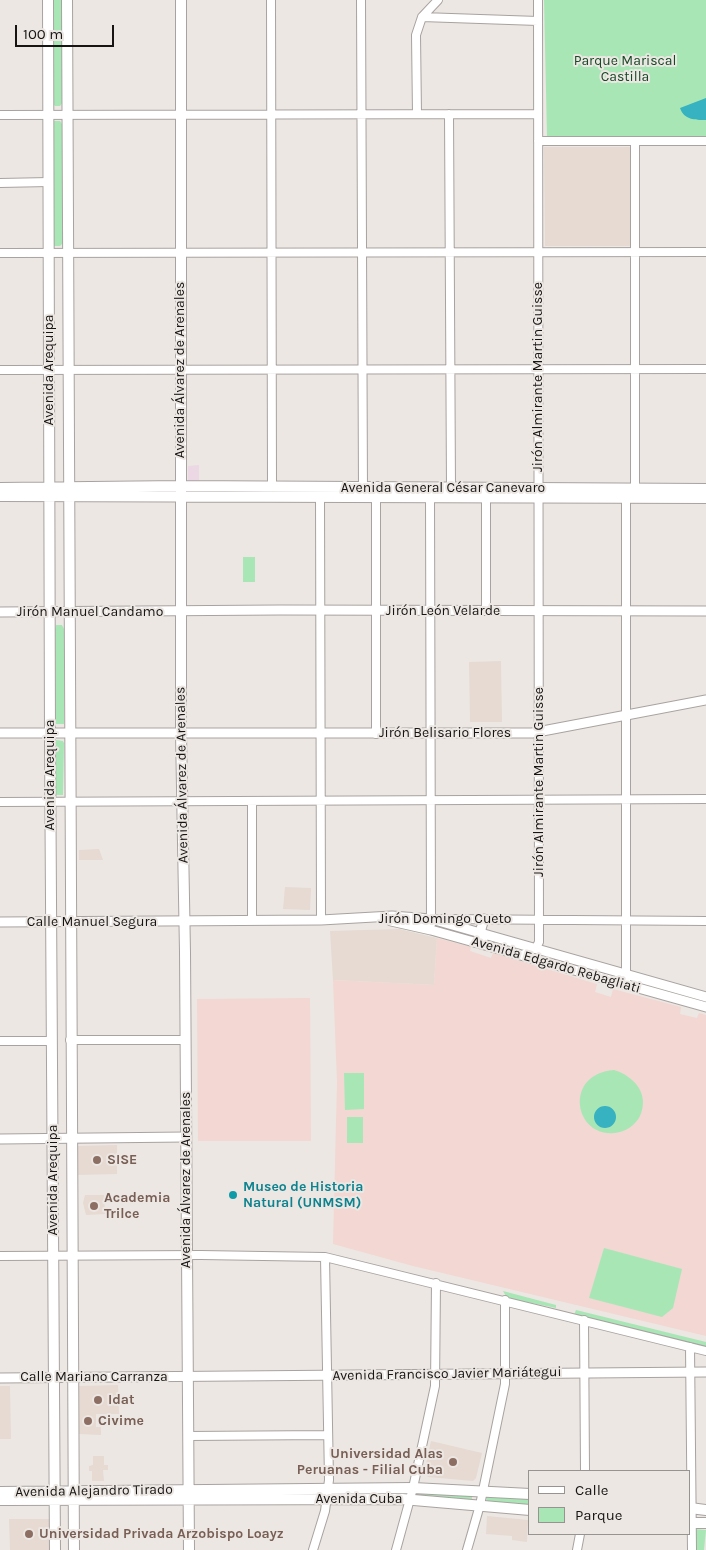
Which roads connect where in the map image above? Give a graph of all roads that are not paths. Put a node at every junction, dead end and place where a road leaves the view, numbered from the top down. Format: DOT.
graph roads {
  1 [pos="48,0"];
  2 [pos="67,0"];
  3 [pos="181,0"];
  4 [pos="270,0"];
  5 [pos="361,0"];
  6 [pos="438,0"];
  7 [pos="538,0"];
  8 [pos="422,17"];
  9 [pos="538,21"];
  10 [pos="49,114"];
  11 [pos="66,114"];
  12 [pos="180,114"];
  13 [pos="271,114"];
  14 [pos="362,114"];
  15 [pos="417,114"];
  16 [pos="449,114"];
  17 [pos="538,114"];
  18 [pos="0,115"];
  19 [pos="538,141"];
  20 [pos="635,141"];
  21 [pos="706,141"];
  22 [pos="49,182"];
  23 [pos="0,183"];
  24 [pos="180,252"];
  25 [pos="271,252"];
  26 [pos="362,252"];
  27 [pos="450,252"];
  28 [pos="538,252"];
  29 [pos="635,252"];
  30 [pos="706,252"];
  31 [pos="0,253"];
  32 [pos="48,253"];
  33 [pos="67,253"];
  34 [pos="450,369"];
  35 [pos="539,369"];
  36 [pos="635,369"];
  37 [pos="706,369"];
  38 [pos="0,370"];
  39 [pos="49,370"];
  40 [pos="67,370"];
  41 [pos="180,370"];
  42 [pos="272,370"];
  43 [pos="363,370"];
  44 [pos="272,487"];
  45 [pos="0,488"];
  46 [pos="451,489"];
  47 [pos="635,489"];
  48 [pos="706,489"];
  49 [pos="181,491"];
  50 [pos="49,492"];
  51 [pos="68,492"];
  52 [pos="363,492"];
  53 [pos="539,493"];
  54 [pos="0,496"];
  55 [pos="320,496"];
  56 [pos="376,496"];
  57 [pos="430,496"];
  58 [pos="486,496"];
  59 [pos="626,497"];
  60 [pos="706,498"];
  61 [pos="320,610"];
  62 [pos="376,610"];
  63 [pos="431,610"];
  64 [pos="486,611"];
  65 [pos="539,611"];
  66 [pos="626,611"];
  67 [pos="706,611"];
  68 [pos="0,612"];
  69 [pos="49,612"];
  70 [pos="68,612"];
  71 [pos="181,612"];
  72 [pos="706,700"];
  73 [pos="626,715"];
  74 [pos="539,732"];
  75 [pos="0,733"];
  76 [pos="50,733"];
  77 [pos="69,733"];
  78 [pos="181,733"];
  79 [pos="320,733"];
  80 [pos="376,734"];
  81 [pos="431,734"];
  82 [pos="539,800"];
  83 [pos="626,800"];
  84 [pos="706,800"];
  85 [pos="182,801"];
  86 [pos="252,801"];
  87 [pos="321,801"];
  88 [pos="431,801"];
  89 [pos="0,802"];
  90 [pos="50,802"];
  91 [pos="69,802"];
  92 [pos="376,918"];
  93 [pos="431,919"];
  94 [pos="484,919"];
  95 [pos="252,920"];
  96 [pos="321,920"];
  97 [pos="539,920"];
  98 [pos="626,920"];
  99 [pos="706,920"];
  100 [pos="185,921"];
  101 [pos="0,922"];
  102 [pos="51,922"];
  103 [pos="70,922"];
  104 [pos="431,930"];
  105 [pos="482,933"];
  106 [pos="484,945"];
  107 [pos="536,948"];
  108 [pos="522,955"];
  109 [pos="626,975"];
  110 [pos="626,985"];
  111 [pos="706,997"];
  112 [pos="706,1007"];
  113 [pos="70,1040"];
  114 [pos="186,1040"];
  115 [pos="0,1041"];
  116 [pos="52,1041"];
  117 [pos="186,1137"];
  118 [pos="52,1138"];
  119 [pos="0,1139"];
  120 [pos="71,1139"];
  121 [pos="187,1255"];
  122 [pos="0,1256"];
  123 [pos="53,1256"];
  124 [pos="72,1256"];
  125 [pos="326,1257"];
  126 [pos="436,1283"];
  127 [pos="505,1300"];
  128 [pos="584,1320"];
  129 [pos="690,1347"];
  130 [pos="706,1351"];
  131 [pos="584,1372"];
  132 [pos="690,1372"];
  133 [pos="706,1372"];
  134 [pos="506,1373"];
  135 [pos="436,1374"];
  136 [pos="326,1375"];
  137 [pos="188,1376"];
  138 [pos="54,1377"];
  139 [pos="73,1377"];
  140 [pos="0,1378"];
  141 [pos="328,1435"];
  142 [pos="188,1436"];
  143 [pos="585,1470"];
  144 [pos="691,1470"];
  145 [pos="414,1488"];
  146 [pos="483,1491"];
  147 [pos="0,1492"];
  148 [pos="328,1494"];
  149 [pos="528,1494"];
  150 [pos="74,1495"];
  151 [pos="188,1495"];
  152 [pos="55,1496"];
  153 [pos="0,1500"];
  154 [pos="411,1500"];
  155 [pos="480,1505"];
  156 [pos="691,1508"];
  157 [pos="528,1510"];
  158 [pos="706,1510"];
  159 [pos="691,1523"];
  160 [pos="706,1523"];
  161 [pos="580,1535"];
  162 [pos="56,1550"];
  163 [pos="74,1550"];
  164 [pos="189,1550"];
  165 [pos="313,1550"];
  166 [pos="396,1550"];
  167 [pos="467,1550"];
  168 [pos="577,1550"];
  169 [pos="692,1550"];
  1 -- 10 [label="main road, Avenida Arequipa"];
  2 -- 11 [label="main road, Avenida Arequipa"];
  3 -- 12 [label="main road, Avenida Álvarez de Arenales"];
  4 -- 13 [label="street"];
  5 -- 14 [label="street"];
  6 -- 8 [label="street"];
  7 -- 9 [label="street, Jirón Almirante Martin Guisse"];
  8 -- 9 [label="street"];
  8 -- 15 [label="street"];
  9 -- 17 [label="street, Jirón Almirante Martin Guisse"];
  10 -- 11 [label="street"];
  10 -- 18 [label="street"];
  10 -- 22 [label="main road, Avenida Arequipa"];
  11 -- 12 [label="street"];
  11 -- 33 [label="main road, Avenida Arequipa"];
  12 -- 13 [label="street"];
  12 -- 24 [label="main road, Avenida Álvarez de Arenales"];
  13 -- 14 [label="street"];
  13 -- 25 [label="street"];
  14 -- 15 [label="street"];
  14 -- 26 [label="street"];
  15 -- 16 [label="street"];
  16 -- 17 [label="street"];
  16 -- 27 [label="street"];
  17 -- 19 [label="street, Jirón Almirante Martin Guisse"];
  19 -- 20 [label="street"];
  19 -- 28 [label="street, Jirón Almirante Martin Guisse"];
  20 -- 21 [label="street"];
  20 -- 29 [label="street"];
  22 -- 23 [label="street"];
  22 -- 32 [label="main road, Avenida Arequipa"];
  24 -- 25 [label="street"];
  24 -- 33 [label="street"];
  24 -- 41 [label="main road, Avenida Álvarez de Arenales"];
  25 -- 26 [label="street"];
  25 -- 42 [label="street"];
  26 -- 27 [label="street"];
  26 -- 43 [label="street"];
  27 -- 28 [label="street"];
  27 -- 34 [label="street"];
  28 -- 29 [label="street"];
  28 -- 35 [label="street, Jirón Almirante Martin Guisse"];
  29 -- 30 [label="street"];
  29 -- 36 [label="street"];
  31 -- 32 [label="street"];
  32 -- 33 [label="street"];
  32 -- 39 [label="main road, Avenida Arequipa"];
  33 -- 40 [label="main road, Avenida Arequipa"];
  34 -- 35 [label="street"];
  34 -- 43 [label="street"];
  34 -- 46 [label="street"];
  35 -- 36 [label="street"];
  35 -- 53 [label="street, Jirón Almirante Martin Guisse"];
  36 -- 37 [label="street"];
  36 -- 47 [label="street"];
  38 -- 39 [label="street"];
  39 -- 40 [label="street"];
  39 -- 50 [label="main road, Avenida Arequipa"];
  40 -- 41 [label="street"];
  40 -- 51 [label="main road, Avenida Arequipa"];
  41 -- 42 [label="street"];
  41 -- 49 [label="main road, Avenida Álvarez de Arenales"];
  42 -- 43 [label="street"];
  42 -- 44 [label="street"];
  43 -- 52 [label="street"];
  44 -- 49 [label="main road, Avenida General César Canevaro"];
  44 -- 52 [label="main road, Avenida General César Canevaro"];
  45 -- 50 [label="main road"];
  46 -- 52 [label="main road, Avenida General César Canevaro"];
  46 -- 53 [label="main road, Avenida General César Canevaro"];
  47 -- 48 [label="main road, Avenida General César Canevaro"];
  47 -- 53 [label="main road, Avenida General César Canevaro"];
  47 -- 59 [label="street"];
  49 -- 51 [label="main road"];
  49 -- 55 [label="main road, Avenida General César Canevaro"];
  49 -- 71 [label="main road, Avenida Álvarez de Arenales"];
  50 -- 51 [label="main road"];
  50 -- 54 [label="main road"];
  50 -- 69 [label="main road, Avenida Arequipa"];
  51 -- 70 [label="main road, Avenida Arequipa"];
  52 -- 55 [label="main road, Avenida General César Canevaro"];
  52 -- 56 [label="main road, Avenida General César Canevaro"];
  53 -- 58 [label="main road, Avenida General César Canevaro"];
  53 -- 59 [label="main road, Avenida General César Canevaro"];
  53 -- 65 [label="street, Jirón Almirante Martin Guisse"];
  55 -- 61 [label="street"];
  56 -- 57 [label="main road, Avenida General César Canevaro"];
  56 -- 62 [label="street"];
  57 -- 58 [label="main road, Avenida General César Canevaro"];
  57 -- 63 [label="street"];
  58 -- 64 [label="street"];
  59 -- 60 [label="main road, Avenida General César Canevaro"];
  59 -- 66 [label="street"];
  61 -- 62 [label="street, Jirón León Velarde"];
  61 -- 71 [label="street, Jirón León Velarde"];
  61 -- 79 [label="street"];
  62 -- 63 [label="street, Jirón León Velarde"];
  62 -- 80 [label="street"];
  63 -- 64 [label="street, Jirón León Velarde"];
  63 -- 81 [label="street"];
  64 -- 65 [label="street, Jirón León Velarde"];
  65 -- 66 [label="street, Jirón León Velarde"];
  65 -- 74 [label="street, Jirón Almirante Martin Guisse"];
  66 -- 67 [label="street, Jirón León Velarde"];
  66 -- 73 [label="street"];
  68 -- 69 [label="street, Jirón Manuel Candamo"];
  69 -- 70 [label="street, Jirón Manuel Candamo"];
  69 -- 76 [label="main road, Avenida Arequipa"];
  70 -- 71 [label="street, Jirón Manuel Candamo"];
  70 -- 77 [label="main road, Avenida Arequipa"];
  71 -- 78 [label="main road, Avenida Álvarez de Arenales"];
  72 -- 73 [label="street, Jirón Belisario Flores"];
  73 -- 74 [label="street, Jirón Belisario Flores"];
  73 -- 83 [label="street"];
  74 -- 81 [label="street, Jirón Belisario Flores"];
  74 -- 82 [label="street, Jirón Almirante Martin Guisse"];
  75 -- 76 [label="street, Jirón Belisario Flores"];
  76 -- 77 [label="street, Jirón Belisario Flores"];
  76 -- 90 [label="main road, Avenida Arequipa"];
  77 -- 78 [label="street, Jirón Belisario Flores"];
  77 -- 91 [label="main road, Avenida Arequipa"];
  78 -- 79 [label="street, Jirón Belisario Flores"];
  78 -- 85 [label="main road, Avenida Álvarez de Arenales"];
  79 -- 80 [label="street, Jirón Belisario Flores"];
  79 -- 87 [label="street"];
  80 -- 81 [label="street, Jirón Belisario Flores"];
  81 -- 88 [label="street"];
  82 -- 83 [label="street"];
  82 -- 88 [label="street"];
  82 -- 97 [label="street, Jirón Almirante Martin Guisse"];
  83 -- 84 [label="street"];
  83 -- 98 [label="street"];
  85 -- 86 [label="street"];
  85 -- 91 [label="street"];
  85 -- 100 [label="main road, Avenida Álvarez de Arenales"];
  86 -- 87 [label="street"];
  86 -- 95 [label="street"];
  87 -- 88 [label="street"];
  87 -- 96 [label="street"];
  88 -- 93 [label="street"];
  89 -- 90 [label="street"];
  90 -- 91 [label="street"];
  90 -- 102 [label="main road, Avenida Arequipa"];
  91 -- 103 [label="main road, Avenida Arequipa"];
  92 -- 93 [label="street, Jirón Domingo Cueto"];
  92 -- 96 [label="street, Jirón Domingo Cueto"];
  92 -- 104 [label="street, Avenida Edgardo Rebagliati"];
  93 -- 94 [label="street, Jirón Domingo Cueto"];
  93 -- 104 [label="street"];
  93 -- 105 [label="street, Avenida Edgardo Rebagliati"];
  94 -- 97 [label="street, Jirón Domingo Cueto"];
  94 -- 105 [label="street"];
  95 -- 96 [label="street, Jirón Domingo Cueto"];
  95 -- 100 [label="street, Jirón Domingo Cueto"];
  97 -- 98 [label="street, Jirón Domingo Cueto"];
  97 -- 107 [label="street, Jirón Almirante Martin Guisse"];
  98 -- 99 [label="street, Jirón Domingo Cueto"];
  98 -- 109 [label="street"];
  100 -- 103 [label="street, Calle Manuel Segura"];
  100 -- 114 [label="main road, Avenida Álvarez de Arenales"];
  101 -- 102 [label="street, Calle Manuel Segura"];
  102 -- 103 [label="street, Calle Manuel Segura"];
  102 -- 116 [label="main road, Avenida Arequipa"];
  103 -- 113 [label="main road, Avenida Arequipa"];
  104 -- 106 [label="street, Avenida Edgardo Rebagliati"];
  105 -- 106 [label="street"];
  105 -- 107 [label="street, Avenida Edgardo Rebagliati"];
  106 -- 108 [label="street, Avenida Edgardo Rebagliati"];
  107 -- 108 [label="street"];
  107 -- 109 [label="street, Avenida Edgardo Rebagliati"];
  108 -- 110 [label="street, Avenida Edgardo Rebagliati"];
  109 -- 110 [label="street"];
  109 -- 111 [label="street, Avenida Edgardo Rebagliati"];
  110 -- 112 [label="street, Avenida Edgardo Rebagliati"];
  113 -- 114 [label="street"];
  113 -- 120 [label="main road, Avenida Arequipa"];
  114 -- 117 [label="main road, Avenida Álvarez de Arenales"];
  115 -- 116 [label="street"];
  116 -- 118 [label="main road, Avenida Arequipa"];
  117 -- 120 [label="street"];
  117 -- 121 [label="main road, Avenida Álvarez de Arenales"];
  118 -- 119 [label="street"];
  118 -- 120 [label="street"];
  118 -- 123 [label="main road, Avenida Arequipa"];
  120 -- 124 [label="main road, Avenida Arequipa"];
  121 -- 124 [label="street"];
  121 -- 125 [label="street"];
  121 -- 137 [label="main road, Avenida Álvarez de Arenales"];
  122 -- 123 [label="street"];
  123 -- 124 [label="street"];
  123 -- 138 [label="main road, Avenida Arequipa"];
  124 -- 139 [label="main road, Avenida Arequipa"];
  125 -- 126 [label="street"];
  125 -- 136 [label="street"];
  126 -- 127 [label="street"];
  126 -- 135 [label="street"];
  127 -- 128 [label="street"];
  127 -- 134 [label="street"];
  128 -- 129 [label="street"];
  128 -- 131 [label="street"];
  129 -- 130 [label="street"];
  129 -- 132 [label="street"];
  131 -- 132 [label="street, Avenida Francisco Javier Mariátegui"];
  131 -- 134 [label="street, Avenida Francisco Javier Mariátegui"];
  131 -- 143 [label="street"];
  132 -- 133 [label="street, Avenida Francisco Javier Mariátegui"];
  132 -- 144 [label="street"];
  134 -- 135 [label="street, Avenida Francisco Javier Mariátegui"];
  134 -- 146 [label="street"];
  135 -- 136 [label="street, Avenida Francisco Javier Mariátegui"];
  135 -- 145 [label="street"];
  136 -- 137 [label="street, Avenida Francisco Javier Mariátegui"];
  136 -- 141 [label="street"];
  137 -- 139 [label="street, Calle Mariano Carranza"];
  137 -- 142 [label="main road, Avenida Álvarez de Arenales"];
  138 -- 139 [label="street, Calle Mariano Carranza"];
  138 -- 140 [label="street, Calle Mariano Carranza"];
  138 -- 152 [label="main road, Avenida Arequipa"];
  139 -- 150 [label="main road, Avenida Arequipa"];
  141 -- 142 [label="street"];
  141 -- 148 [label="street"];
  142 -- 151 [label="main road, Avenida Álvarez de Arenales"];
  145 -- 146 [label="main road, Avenida Cuba"];
  145 -- 148 [label="main road, Avenida Cuba"];
  145 -- 154 [label="street"];
  146 -- 149 [label="main road, Avenida Cuba"];
  146 -- 155 [label="street"];
  147 -- 152 [label="main road, Avenida Alejandro Tirado"];
  148 -- 151 [label="main road, Avenida Cuba"];
  148 -- 154 [label="main road, Avenida Cuba"];
  148 -- 165 [label="street"];
  150 -- 151 [label="main road, Avenida Alejandro Tirado"];
  150 -- 152 [label="main road, Avenida Alejandro Tirado"];
  150 -- 163 [label="main road, Avenida Arequipa"];
  151 -- 164 [label="main road, Avenida Álvarez de Arenales"];
  152 -- 153 [label="main road, Avenida Alejandro Tirado"];
  152 -- 162 [label="main road, Avenida Arequipa"];
  154 -- 155 [label="main road, Avenida Cuba"];
  154 -- 166 [label="street"];
  155 -- 157 [label="main road, Avenida Cuba"];
  155 -- 167 [label="street"];
  156 -- 158 [label="main road"];
  156 -- 159 [label="street"];
  159 -- 160 [label="main road"];
  159 -- 169 [label="street"];
  161 -- 168 [label="street"];
}
